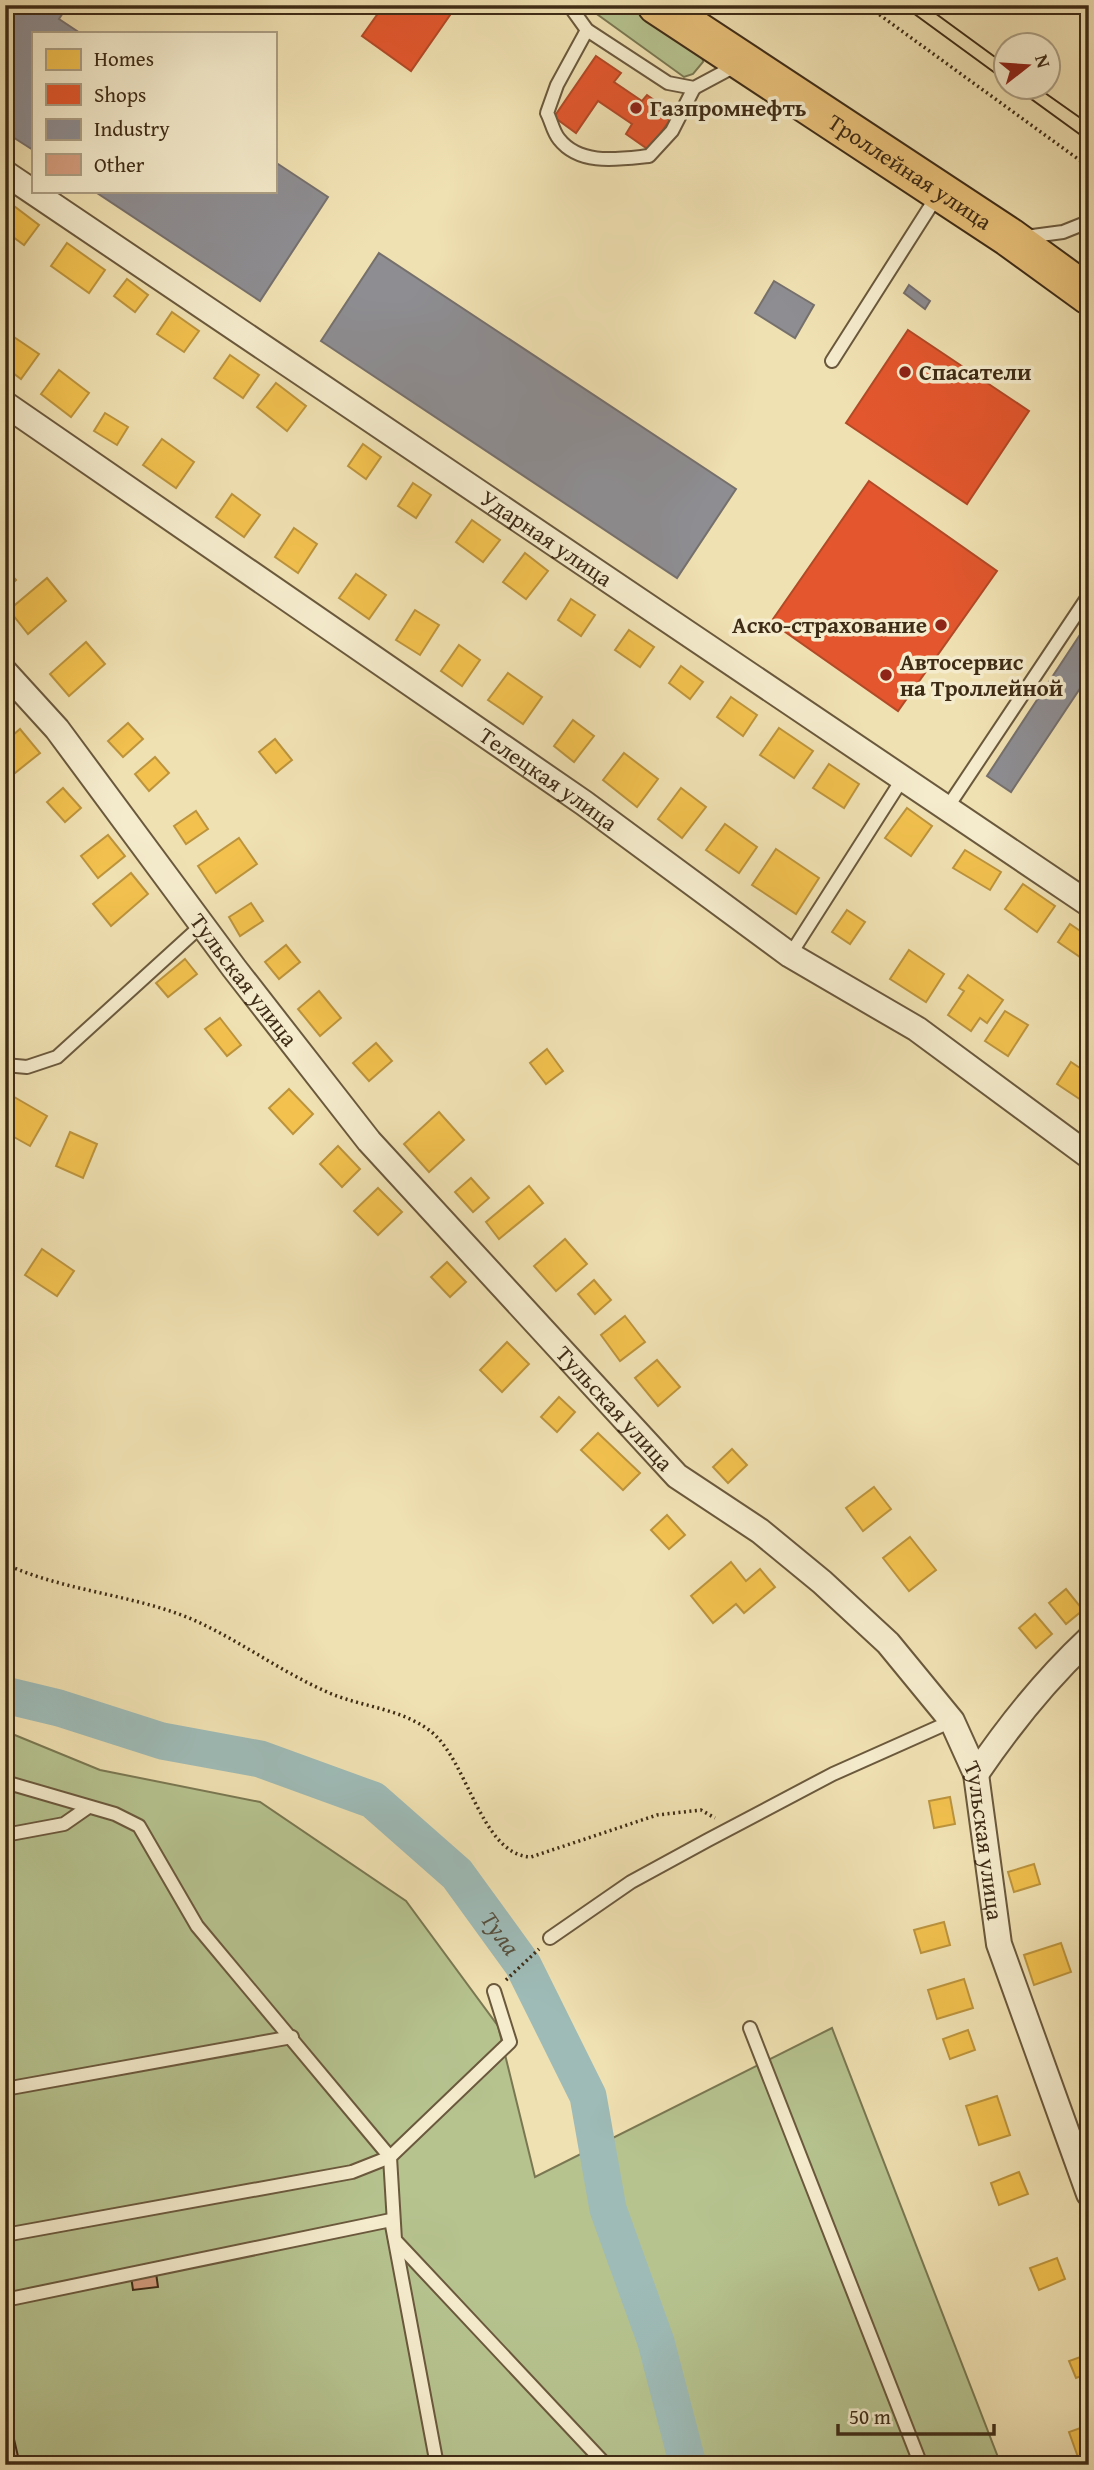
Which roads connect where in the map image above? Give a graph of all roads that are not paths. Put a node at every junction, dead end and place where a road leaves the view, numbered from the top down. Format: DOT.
graph roads {
  1 [pos="569,5"];
  2 [pos="657,5"];
  3 [pos="587,30"];
  4 [pos="741,63"];
  5 [pos="694,88"];
  6 [pos="5,173"];
  7 [pos="32,191"];
  8 [pos="33,192"];
  9 [pos="939,193"];
  10 [pos="1089,222"];
  11 [pos="1009,237"];
  12 [pos="1089,261"];
  13 [pos="1089,295"];
  14 [pos="832,361"];
  15 [pos="5,404"];
  16 [pos="1089,595"];
  17 [pos="5,672"];
  18 [pos="903,778"];
  19 [pos="947,808"];
  20 [pos="1089,904"];
  21 [pos="202,925"];
  22 [pos="790,955"];
  23 [pos="5,1065"];
  24 [pos="1089,1156"];
  25 [pos="1089,1639"];
  26 [pos="952,1721"];
  27 [pos="976,1774"];
  28 [pos="5,1782"];
  29 [pos="87,1808"];
  30 [pos="5,1835"];
  31 [pos="550,1938"];
  32 [pos="494,1992"];
  33 [pos="750,2028"];
  34 [pos="292,2036"];
  35 [pos="5,2089"];
  36 [pos="390,2157"];
  37 [pos="1089,2194"];
  38 [pos="5,2235"];
  39 [pos="395,2240"];
  40 [pos="5,2300"];
  41 [pos="433,2464"];
  42 [pos="606,2465"];
  43 [pos="921,2465"];
  1 -- 3 [label="lane"];
  2 -- 4 [label="main road, Троллейная улица"];
  3 -- 5 [label="lane"];
  3 -- 5 [label="lane"];
  4 -- 5 [label="lane"];
  4 -- 9 [label="main road, Троллейная улица"];
  6 -- 7 [label="street, Ударная улица"];
  8 -- 18 [label="street, Ударная улица"];
  9 -- 11 [label="main road, Троллейная улица"];
  9 -- 14 [label="lane"];
  10 -- 11 [label="lane"];
  10 -- 12 [label="lane"];
  11 -- 13 [label="main road, Троллейная улица"];
  15 -- 22 [label="street, Телецкая улица"];
  16 -- 19 [label="lane"];
  17 -- 21 [label="street, Тульская улица"];
  18 -- 19 [label="street, Ударная улица"];
  18 -- 22 [label="lane"];
  19 -- 20 [label="street, Ударная улица"];
  21 -- 23 [label="lane"];
  21 -- 26 [label="street, Тульская улица"];
  22 -- 24 [label="street, Телецкая улица"];
  25 -- 27 [label="street"];
  26 -- 27 [label="street, Тульская улица"];
  26 -- 31 [label="lane"];
  27 -- 37 [label="street, Тульская улица"];
  28 -- 29 [label="lane"];
  29 -- 30 [label="lane"];
  29 -- 34 [label="lane"];
  32 -- 36 [label="lane"];
  33 -- 43 [label="lane"];
  34 -- 35 [label="lane"];
  34 -- 36 [label="lane"];
  36 -- 38 [label="lane"];
  36 -- 39 [label="lane"];
  39 -- 40 [label="lane"];
  39 -- 41 [label="lane"];
  39 -- 42 [label="lane"];
}
